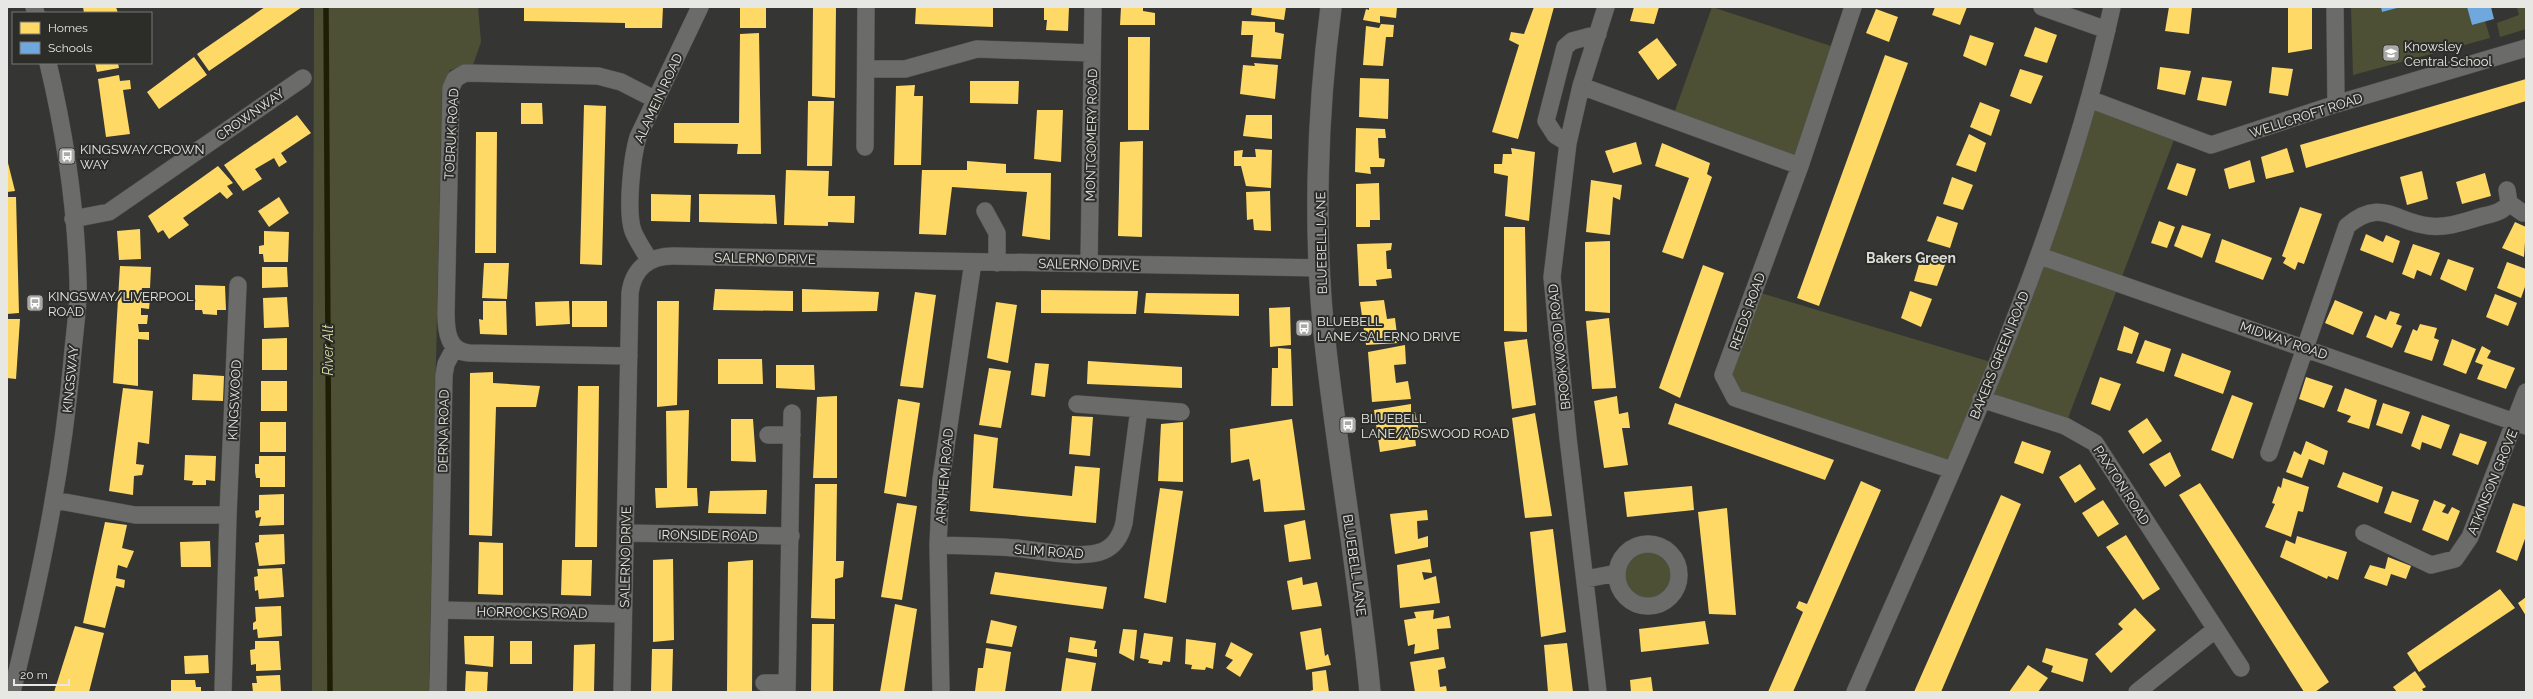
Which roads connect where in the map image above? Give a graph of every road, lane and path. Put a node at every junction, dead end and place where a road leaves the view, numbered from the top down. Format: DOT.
graph roads {
  1 [pos="700,7"];
  2 [pos="866,7"];
  3 [pos="1093,7"];
  4 [pos="1331,7"];
  5 [pos="1606,7"];
  6 [pos="1853,7"];
  7 [pos="2042,7"];
  8 [pos="2112,7"];
  9 [pos="2335,7"];
  10 [pos="2106,30"];
  11 [pos="1598,34"];
  12 [pos="2526,48"];
  13 [pos="1092,53"];
  14 [pos="48,64"];
  15 [pos="866,69"];
  16 [pos="303,78"];
  17 [pos="1581,86"];
  18 [pos="2089,99"];
  19 [pos="656,100"];
  20 [pos="2336,104"];
  21 [pos="1568,143"];
  22 [pos="865,147"];
  23 [pos="1800,166"];
  24 [pos="985,211"];
  25 [pos="2523,213"];
  26 [pos="73,219"];
  27 [pos="2040,256"];
  28 [pos="650,261"];
  29 [pos="973,262"];
  30 [pos="997,263"];
  31 [pos="1089,264"];
  32 [pos="1320,268"];
  33 [pos="238,285"];
  34 [pos="455,347"];
  35 [pos="2306,347"];
  36 [pos="629,356"];
  37 [pos="2526,392"];
  38 [pos="1981,399"];
  39 [pos="1078,404"];
  40 [pos="1139,409"];
  41 [pos="792,412"];
  42 [pos="1181,412"];
  43 [pos="2521,424"];
  44 [pos="768,435"];
  45 [pos="792,435"];
  46 [pos="2269,453"];
  47 [pos="1952,470"];
  48 [pos="54,500"];
  49 [pos="228,515"];
  50 [pos="625,533"];
  51 [pos="2364,533"];
  52 [pos="791,536"];
  53 [pos="938,545"];
  54 [pos="1617,573"];
  55 [pos="1586,579"];
  56 [pos="440,610"];
  57 [pos="624,614"];
  58 [pos="2216,629"];
  59 [pos="2241,668"];
  60 [pos="764,683"];
  61 [pos="787,687"];
  62 [pos="12,692"];
  63 [pos="223,692"];
  64 [pos="438,692"];
  65 [pos="622,692"];
  66 [pos="941,692"];
  67 [pos="1370,692"];
  68 [pos="1598,692"];
  69 [pos="1855,692"];
  70 [pos="2137,692"];
  1 -- 19 [label="street, ALAMEIN ROAD"];
  2 -- 15 [label="street"];
  3 -- 13 [label="street, MONTGOMERY ROAD"];
  4 -- 32 [label="street, BLUEBELL LANE"];
  5 -- 11 [label="street, BROOKWOOD ROAD"];
  6 -- 23 [label="street, REEDS ROAD"];
  7 -- 10 [label="street"];
  8 -- 10 [label="street, BAKERS GREEN ROAD"];
  9 -- 20 [label="street"];
  10 -- 18 [label="street, BAKERS GREEN ROAD"];
  11 -- 17 [label="street, BROOKWOOD ROAD"];
  11 -- 21 [label="street"];
  12 -- 20 [label="street, WELLCROFT ROAD"];
  13 -- 15 [label="street"];
  13 -- 31 [label="street, MONTGOMERY ROAD"];
  14 -- 26 [label="street, KINGSWAY"];
  15 -- 22 [label="street"];
  16 -- 26 [label="street, CROWNWAY"];
  17 -- 21 [label="street, BROOKWOOD ROAD"];
  17 -- 23 [label="street"];
  18 -- 20 [label="street, WELLCROFT ROAD"];
  18 -- 27 [label="street, BAKERS GREEN ROAD"];
  19 -- 28 [label="street, ALAMEIN ROAD"];
  19 -- 34 [label="street, TOBRUK ROAD"];
  21 -- 55 [label="street, BROOKWOOD ROAD"];
  23 -- 47 [label="street, REEDS ROAD"];
  24 -- 30 [label="street"];
  25 -- 35 [label="street"];
  26 -- 48 [label="street, KINGSWAY"];
  27 -- 35 [label="street, MIDWAY ROAD"];
  27 -- 38 [label="street, BAKERS GREEN ROAD"];
  28 -- 29 [label="street, SALERNO DRIVE"];
  28 -- 36 [label="street, SALERNO DRIVE"];
  29 -- 30 [label="street, SALERNO DRIVE"];
  29 -- 53 [label="street, ARNHEM ROAD"];
  30 -- 31 [label="street, SALERNO DRIVE"];
  31 -- 32 [label="street, SALERNO DRIVE"];
  32 -- 67 [label="street, BLUEBELL LANE"];
  33 -- 49 [label="street, KINGSWOOD"];
  34 -- 36 [label="street"];
  34 -- 56 [label="street, DERNA ROAD"];
  35 -- 43 [label="street, MIDWAY ROAD"];
  35 -- 46 [label="street"];
  36 -- 50 [label="street, SALERNO DRIVE"];
  37 -- 43 [label="street, ATKINSON GROVE"];
  38 -- 47 [label="street, BAKERS GREEN ROAD"];
  38 -- 58 [label="street, PAXTON ROAD"];
  39 -- 40 [label="street"];
  40 -- 42 [label="street"];
  40 -- 53 [label="street, SLIM ROAD"];
  41 -- 45 [label="street"];
  43 -- 51 [label="street, ATKINSON GROVE"];
  44 -- 45 [label="street"];
  45 -- 52 [label="street"];
  47 -- 69 [label="street, BAKERS GREEN ROAD"];
  48 -- 49 [label="street"];
  48 -- 62 [label="street, KINGSWAY"];
  49 -- 63 [label="street, KINGSWOOD"];
  50 -- 52 [label="street, IRONSIDE ROAD"];
  50 -- 57 [label="street, SALERNO DRIVE"];
  52 -- 61 [label="street"];
  53 -- 66 [label="street, ARNHEM ROAD"];
  54 -- 55 [label="street"];
  55 -- 68 [label="street, BROOKWOOD ROAD"];
  56 -- 57 [label="street, HORROCKS ROAD"];
  56 -- 64 [label="street, DERNA ROAD"];
  57 -- 65 [label="street, SALERNO DRIVE"];
  58 -- 59 [label="street, PAXTON ROAD"];
  58 -- 70 [label="street"];
  60 -- 61 [label="street"];
}
